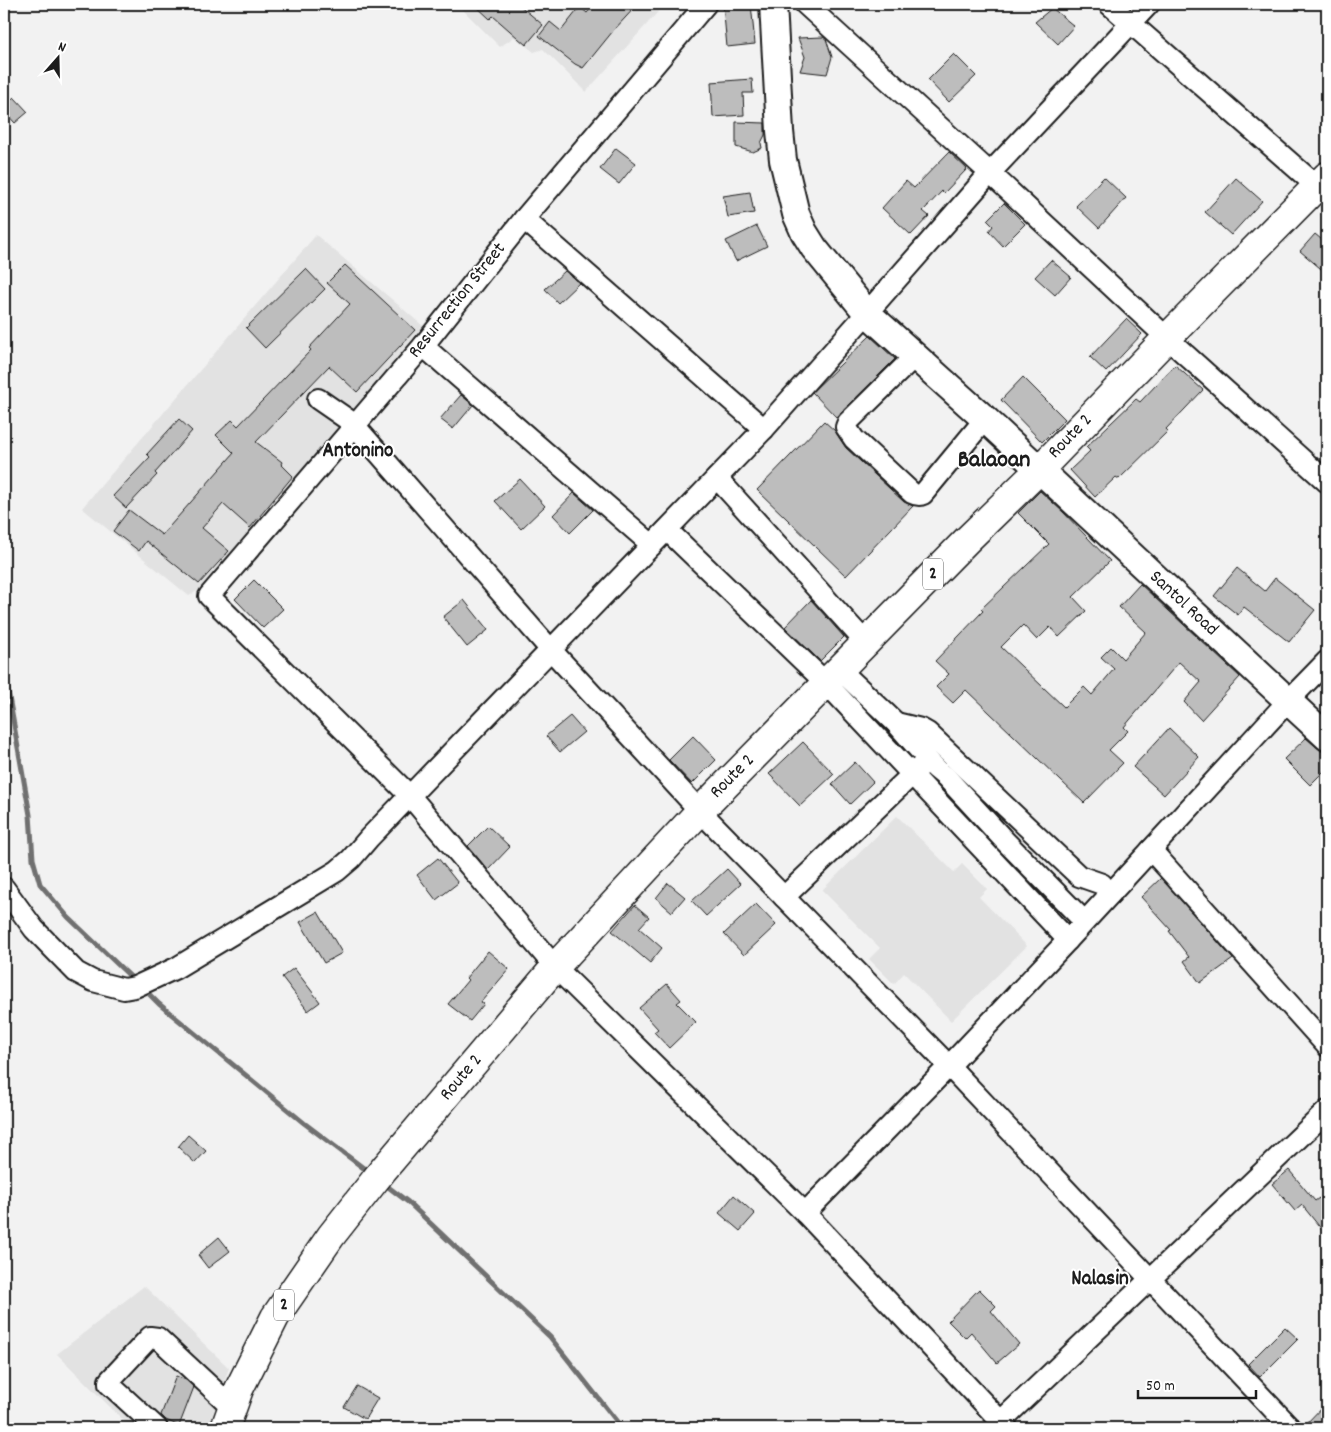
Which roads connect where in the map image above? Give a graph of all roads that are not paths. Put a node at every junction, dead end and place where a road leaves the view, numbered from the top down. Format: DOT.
graph roads {
  1 [pos="706,4"];
  2 [pos="773,4"];
  3 [pos="805,4"];
  4 [pos="1109,4"];
  5 [pos="1149,4"];
  6 [pos="1131,22"];
  7 [pos="990,173"];
  8 [pos="1324,186"];
  9 [pos="524,219"];
  10 [pos="867,313"];
  11 [pos="1167,338"];
  12 [pos="423,346"];
  13 [pos="915,356"];
  14 [pos="318,399"];
  15 [pos="985,419"];
  16 [pos="355,426"];
  17 [pos="764,429"];
  18 [pos="1039,470"];
  19 [pos="717,478"];
  20 [pos="1327,482"];
  21 [pos="667,530"];
  22 [pos="652,545"];
  23 [pos="866,643"];
  24 [pos="550,649"];
  25 [pos="1327,661"];
  26 [pos="833,676"];
  27 [pos="1288,701"];
  28 [pos="896,723"];
  29 [pos="1327,737"];
  30 [pos="928,760"];
  31 [pos="913,775"];
  32 [pos="410,796"];
  33 [pos="700,811"];
  34 [pos="1024,824"];
  35 [pos="1005,841"];
  36 [pos="1151,850"];
  37 [pos="988,855"];
  38 [pos="4,888"];
  39 [pos="1110,894"];
  40 [pos="784,898"];
  41 [pos="1084,921"];
  42 [pos="1068,940"];
  43 [pos="556,967"];
  44 [pos="1327,1046"];
  45 [pos="949,1066"];
  46 [pos="1327,1111"];
  47 [pos="804,1213"];
  48 [pos="1150,1278"];
  49 [pos="228,1418"];
  50 [pos="1004,1425"];
  51 [pos="157,1428"];
  52 [pos="1292,1428"];
  1 -- 9 [label="street, Resurrection Street"];
  2 -- 10 [label="main road, Santol Road"];
  3 -- 7 [label="street"];
  4 -- 6 [label="street"];
  5 -- 6 [label="street"];
  6 -- 7 [label="street"];
  6 -- 8 [label="street"];
  7 -- 10 [label="street"];
  7 -- 11 [label="street"];
  8 -- 11 [label="highway, Route 2 / 2"];
  9 -- 12 [label="street, Resurrection Street"];
  9 -- 17 [label="street"];
  10 -- 13 [label="main road, Santol Road"];
  10 -- 17 [label="street"];
  11 -- 18 [label="highway, Route 2 / 2"];
  11 -- 20 [label="street"];
  12 -- 16 [label="street, Resurrection Street"];
  12 -- 22 [label="street"];
  13 -- 15 [label="main road, Santol Road"];
  13 -- 15 [label="street"];
  14 -- 16 [label="street"];
  15 -- 18 [label="main road, Santol Road"];
  16 -- 24 [label="street"];
  16 -- 32 [label="street, Resurrection Street"];
  17 -- 19 [label="street"];
  18 -- 23 [label="highway, Route 2 / 2"];
  18 -- 27 [label="main road, Santol Road"];
  19 -- 21 [label="street"];
  19 -- 23 [label="street"];
  21 -- 22 [label="street"];
  21 -- 26 [label="street"];
  22 -- 24 [label="street"];
  23 -- 26 [label="highway, Route 2 / 2"];
  24 -- 32 [label="street"];
  24 -- 33 [label="street"];
  25 -- 27 [label="street"];
  26 -- 28 [label="street"];
  26 -- 31 [label="street"];
  26 -- 33 [label="highway, Route 2 / 2"];
  27 -- 29 [label="main road, Santol Road"];
  27 -- 36 [label="street"];
  28 -- 30 [label="street"];
  28 -- 34 [label="street"];
  30 -- 31 [label="street"];
  30 -- 35 [label="street"];
  31 -- 37 [label="street"];
  31 -- 40 [label="street"];
  32 -- 38 [label="street"];
  32 -- 43 [label="street"];
  33 -- 40 [label="street"];
  33 -- 43 [label="highway, Route 2 / 2"];
  34 -- 35 [label="street"];
  34 -- 39 [label="street"];
  35 -- 37 [label="street"];
  35 -- 41 [label="street"];
  36 -- 39 [label="street"];
  36 -- 44 [label="street"];
  37 -- 42 [label="street"];
  39 -- 41 [label="street"];
  40 -- 45 [label="street"];
  41 -- 42 [label="street"];
  42 -- 45 [label="street"];
  43 -- 47 [label="street"];
  43 -- 49 [label="highway, Route 2 / 2"];
  45 -- 47 [label="street"];
  45 -- 48 [label="street"];
  46 -- 48 [label="street"];
  47 -- 50 [label="street"];
  48 -- 50 [label="street"];
  48 -- 52 [label="street"];
  49 -- 51 [label="street"];
}
